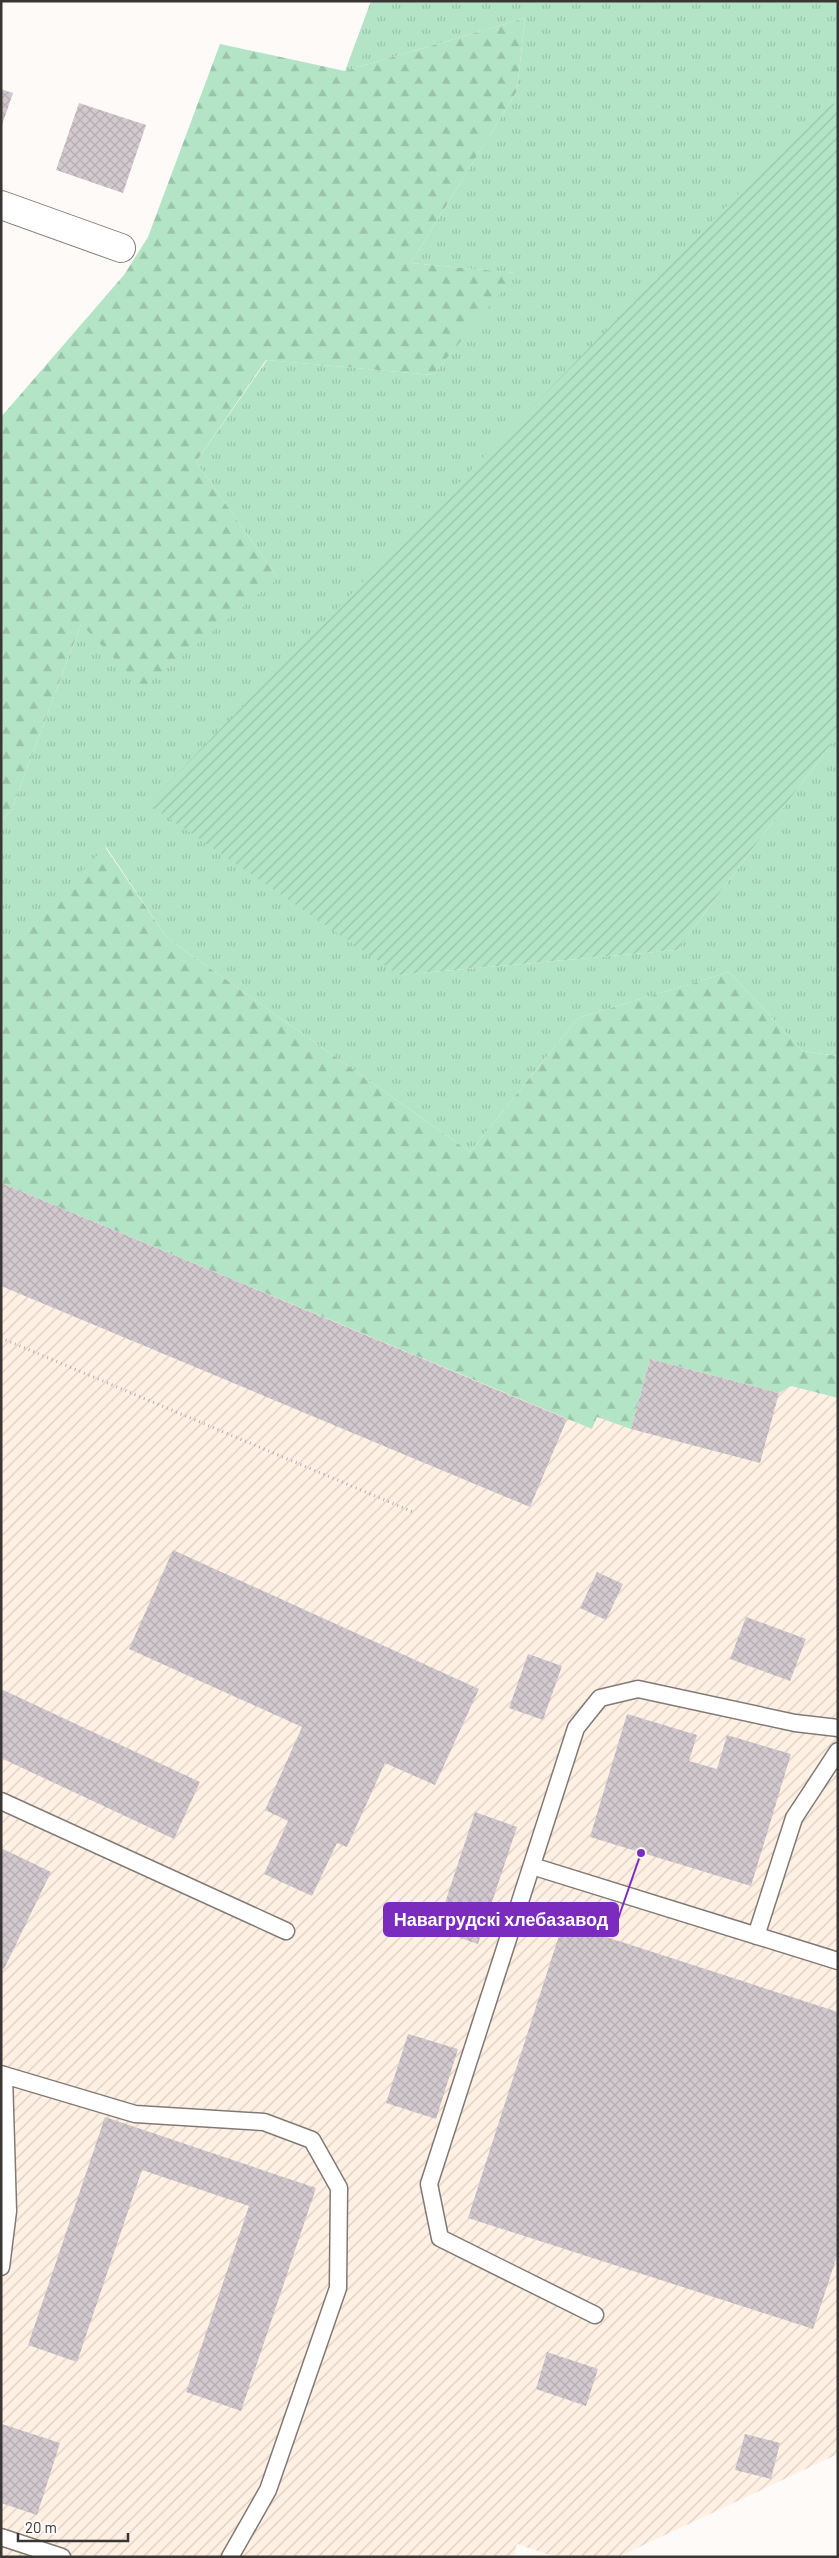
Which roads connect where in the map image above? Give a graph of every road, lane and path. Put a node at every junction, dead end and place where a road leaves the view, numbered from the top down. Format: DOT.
graph roads {
  1 [pos="1,205"];
  2 [pos="121,248"];
  3 [pos="1,1338"];
  4 [pos="413,1512"];
  5 [pos="838,1728"];
  6 [pos="838,1751"];
  7 [pos="1,1801"];
  8 [pos="532,1866"];
  9 [pos="286,1931"];
  10 [pos="756,1936"];
  11 [pos="838,1961"];
  12 [pos="3,2074"];
  13 [pos="1,2267"];
  14 [pos="595,2316"];
  15 [pos="1,2537"];
  16 [pos="62,2557"];
  17 [pos="230,2557"];
  1 -- 2 [label="street"];
  3 -- 4 [label="path"];
  5 -- 8 [label="lane"];
  6 -- 10 [label="lane"];
  7 -- 9 [label="lane"];
  8 -- 10 [label="lane"];
  8 -- 14 [label="lane"];
  10 -- 11 [label="lane"];
  12 -- 13 [label="lane"];
  12 -- 17 [label="lane"];
  15 -- 16 [label="lane"];
}
